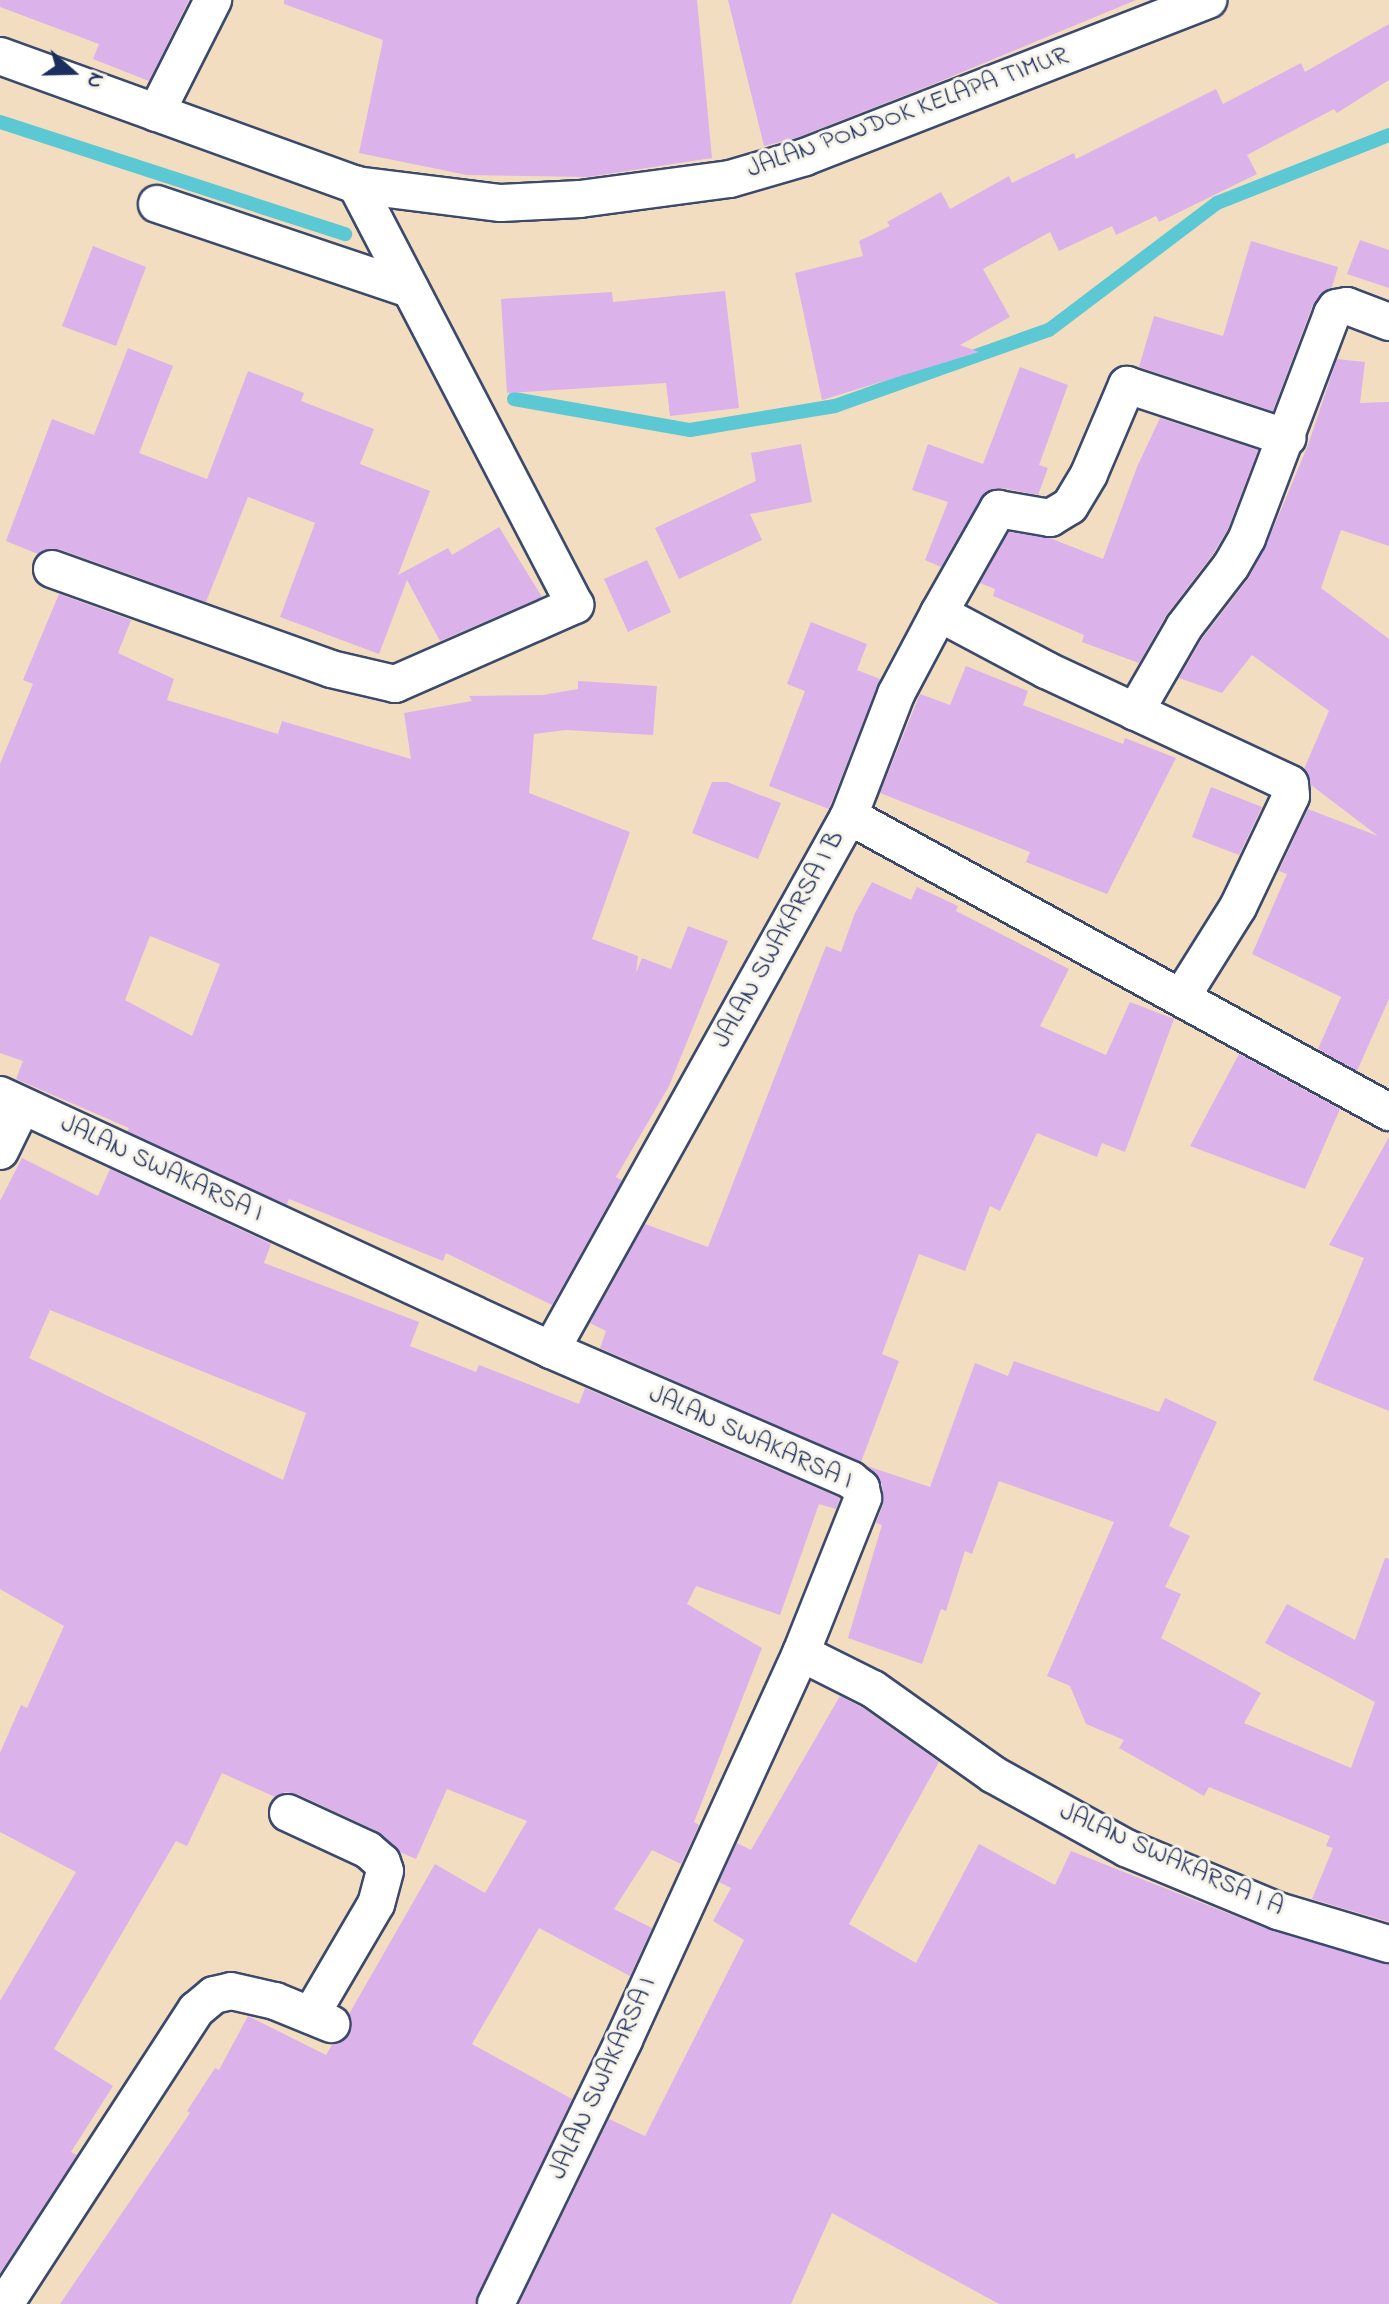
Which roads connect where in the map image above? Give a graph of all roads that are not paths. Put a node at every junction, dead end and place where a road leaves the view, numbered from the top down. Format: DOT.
graph roads {
  1 [pos="213,0"];
  2 [pos="1208,0"];
  3 [pos="0,56"];
  4 [pos="156,113"];
  5 [pos="356,185"];
  6 [pos="157,204"];
  7 [pos="410,289"];
  8 [pos="1389,322"];
  9 [pos="1288,438"];
  10 [pos="52,569"];
  11 [pos="939,613"];
  12 [pos="1135,712"];
  13 [pos="849,816"];
  14 [pos="1181,998"];
  15 [pos="11,1100"];
  16 [pos="1389,1112"];
  17 [pos="0,1151"];
  18 [pos="551,1350"];
  19 [pos="801,1653"];
  20 [pos="288,1813"];
  21 [pos="1389,1944"];
  22 [pos="5,2304"];
  23 [pos="496,2304"];
  1 -- 4 [label="street"];
  2 -- 5 [label="street, JALAN PONDOK KELAPA TIMUR"];
  3 -- 4 [label="street, JALAN PONDOK KELAPA TIMUR"];
  4 -- 5 [label="street, JALAN PONDOK KELAPA TIMUR"];
  5 -- 7 [label="street"];
  6 -- 7 [label="street"];
  7 -- 10 [label="street"];
  8 -- 9 [label="street"];
  9 -- 11 [label="street"];
  9 -- 12 [label="street"];
  11 -- 12 [label="street"];
  11 -- 13 [label="street"];
  12 -- 14 [label="street"];
  13 -- 14 [label="street, JALAN SWAKARSA I B"];
  13 -- 18 [label="street, JALAN SWAKARSA I B"];
  14 -- 16 [label="street, JALAN SWAKARSA I B"];
  15 -- 17 [label="street"];
  15 -- 18 [label="street, JALAN SWAKARSA I"];
  18 -- 19 [label="street, JALAN SWAKARSA I"];
  19 -- 21 [label="street, JALAN SWAKARSA I A"];
  19 -- 23 [label="street, JALAN SWAKARSA I"];
  20 -- 22 [label="street"];
}
